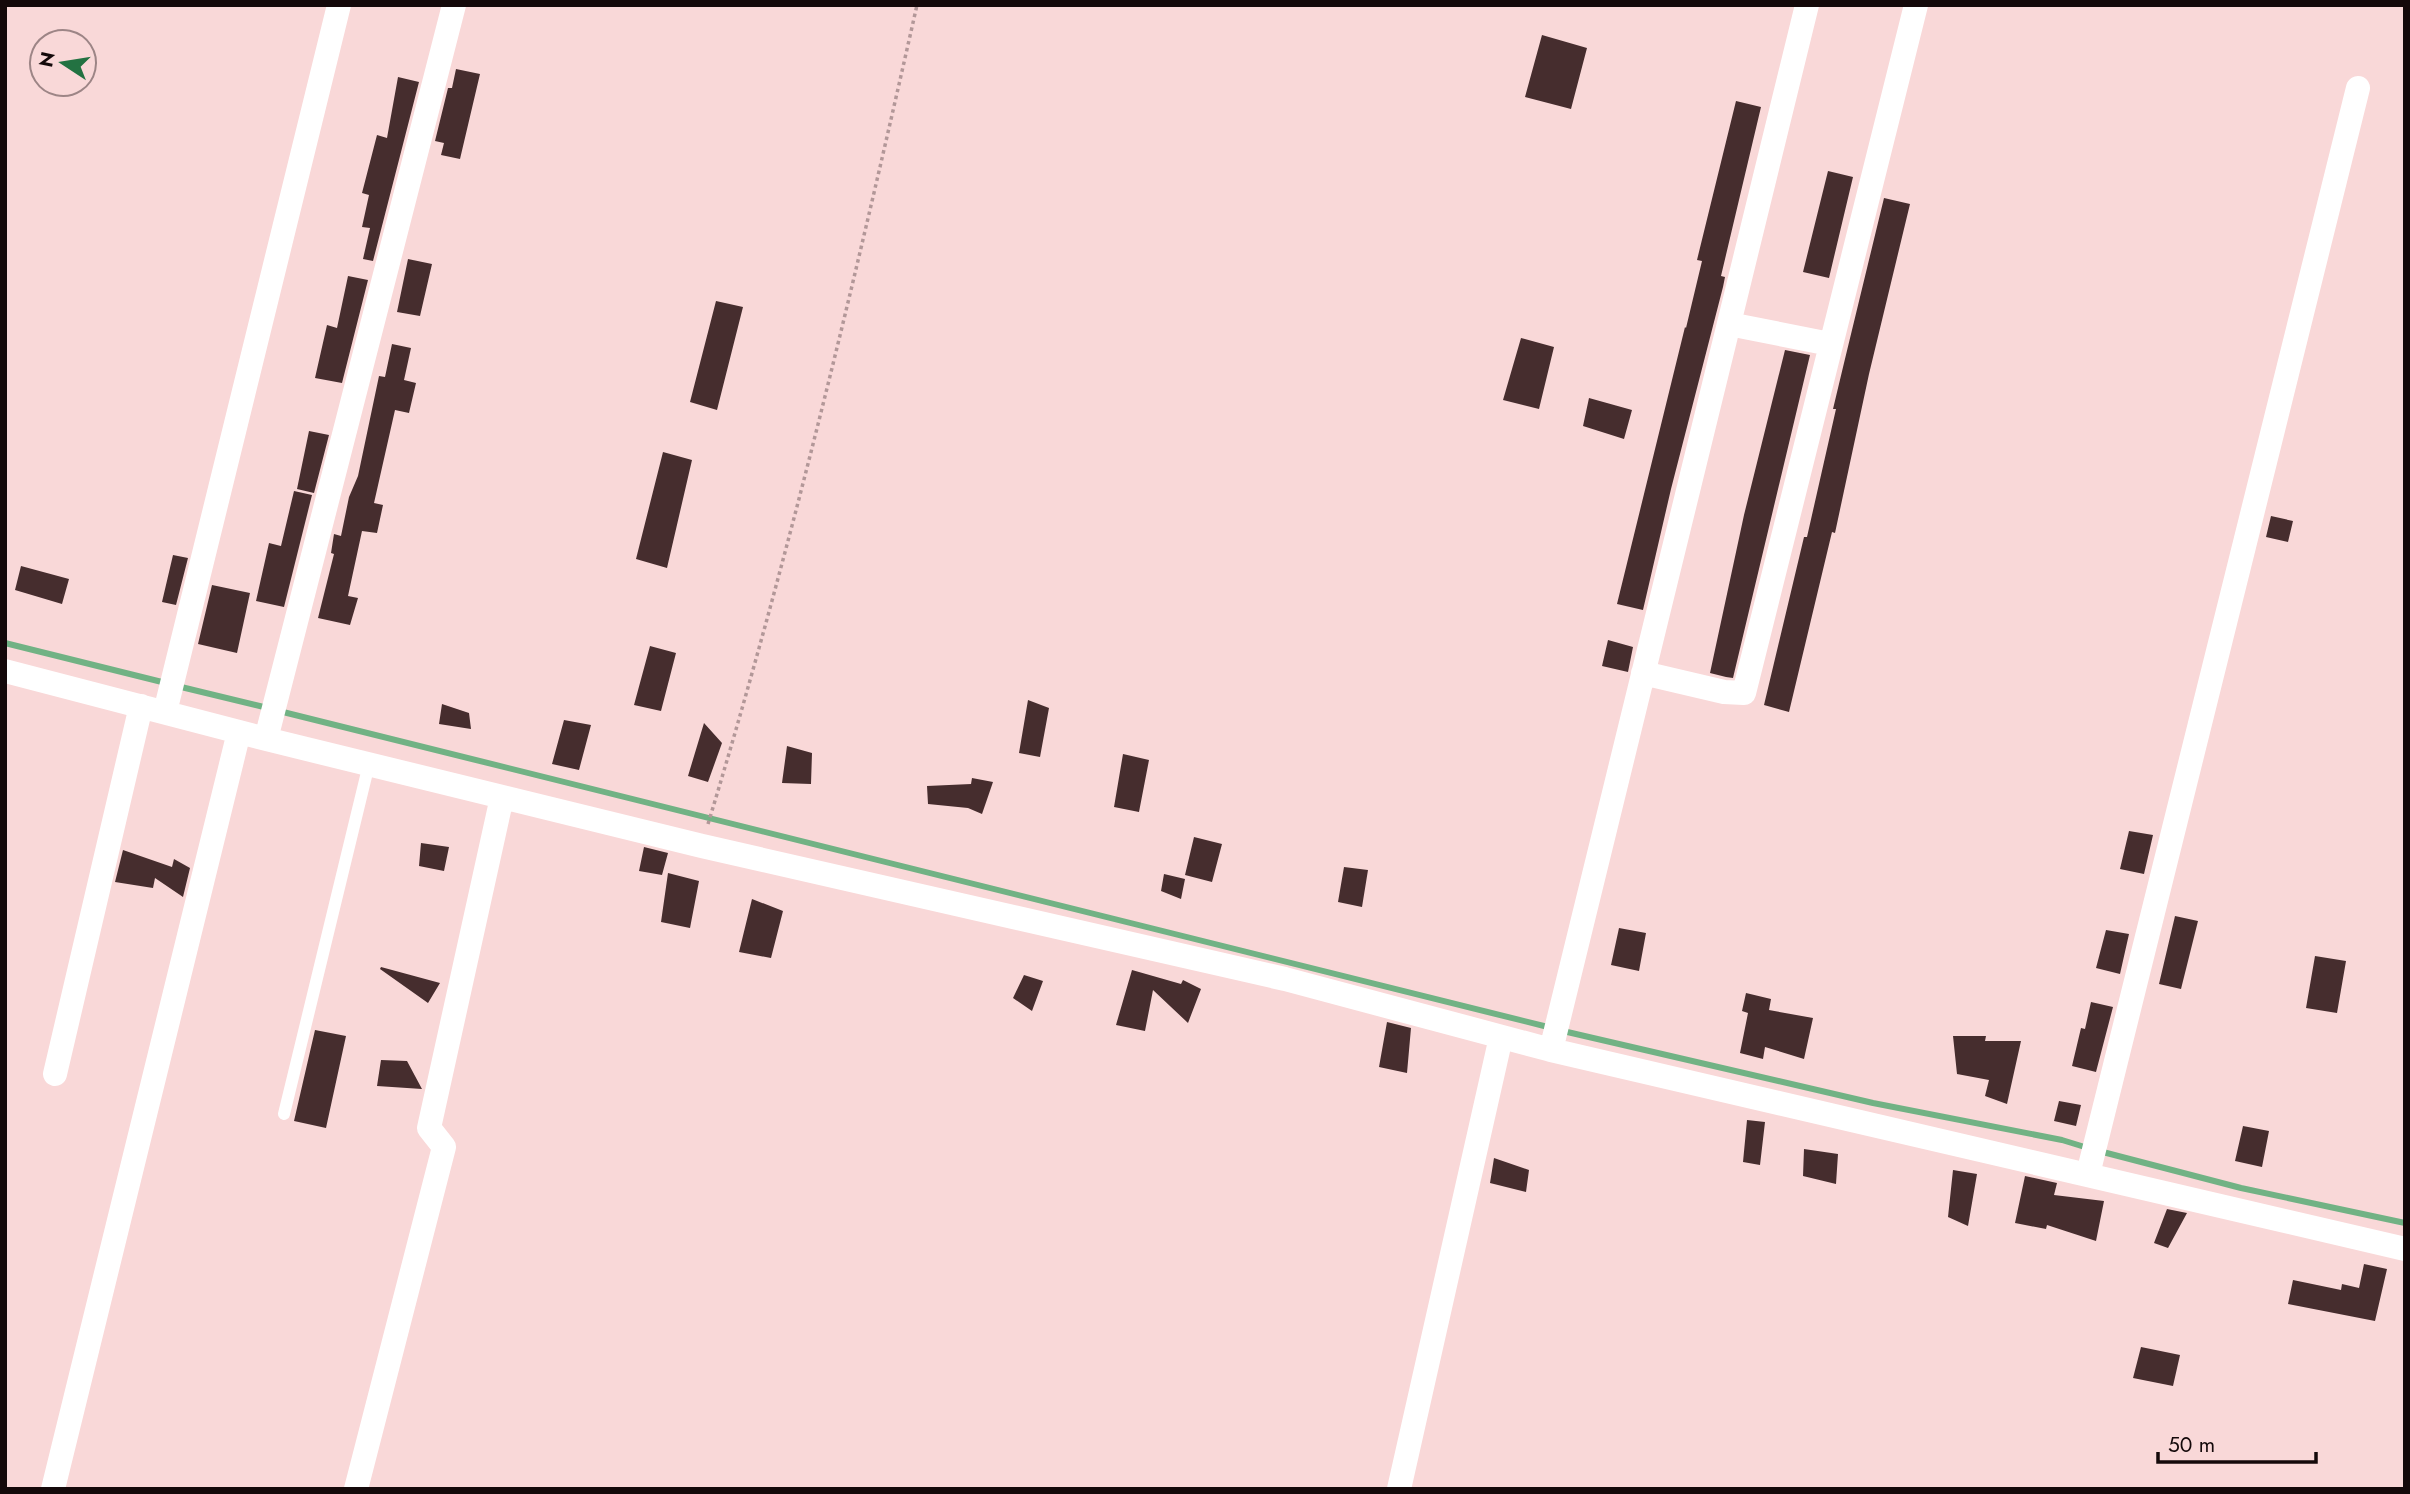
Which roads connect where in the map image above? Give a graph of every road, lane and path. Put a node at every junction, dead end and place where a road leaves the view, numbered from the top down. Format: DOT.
graph roads {
  1 [pos="339,5"];
  2 [pos="454,5"];
  3 [pos="917,5"];
  4 [pos="1807,5"];
  5 [pos="1916,5"];
  6 [pos="2358,88"];
  7 [pos="1729,324"];
  8 [pos="1830,344"];
  9 [pos="5,671"];
  10 [pos="1643,673"];
  11 [pos="158,706"];
  12 [pos="239,732"];
  13 [pos="268,734"];
  14 [pos="369,764"];
  15 [pos="502,797"];
  16 [pos="706,832"];
  17 [pos="1501,1037"];
  18 [pos="1552,1047"];
  19 [pos="55,1074"];
  20 [pos="284,1114"];
  21 [pos="2089,1169"];
  22 [pos="2405,1250"];
  23 [pos="53,1489"];
  24 [pos="356,1489"];
  25 [pos="1399,1489"];
  1 -- 11 [label="street"];
  2 -- 13 [label="street"];
  3 -- 16 [label="path"];
  4 -- 7 [label="street"];
  5 -- 8 [label="street"];
  6 -- 21 [label="street"];
  7 -- 8 [label="street"];
  7 -- 10 [label="street"];
  8 -- 10 [label="street"];
  9 -- 11 [label="street"];
  10 -- 18 [label="street"];
  11 -- 12 [label="street"];
  11 -- 19 [label="street"];
  12 -- 13 [label="street"];
  12 -- 23 [label="street"];
  13 -- 14 [label="street"];
  14 -- 15 [label="street"];
  14 -- 20 [label="lane"];
  15 -- 17 [label="street"];
  15 -- 24 [label="street"];
  17 -- 18 [label="street"];
  17 -- 25 [label="street"];
  18 -- 21 [label="street"];
  21 -- 22 [label="street"];
}
